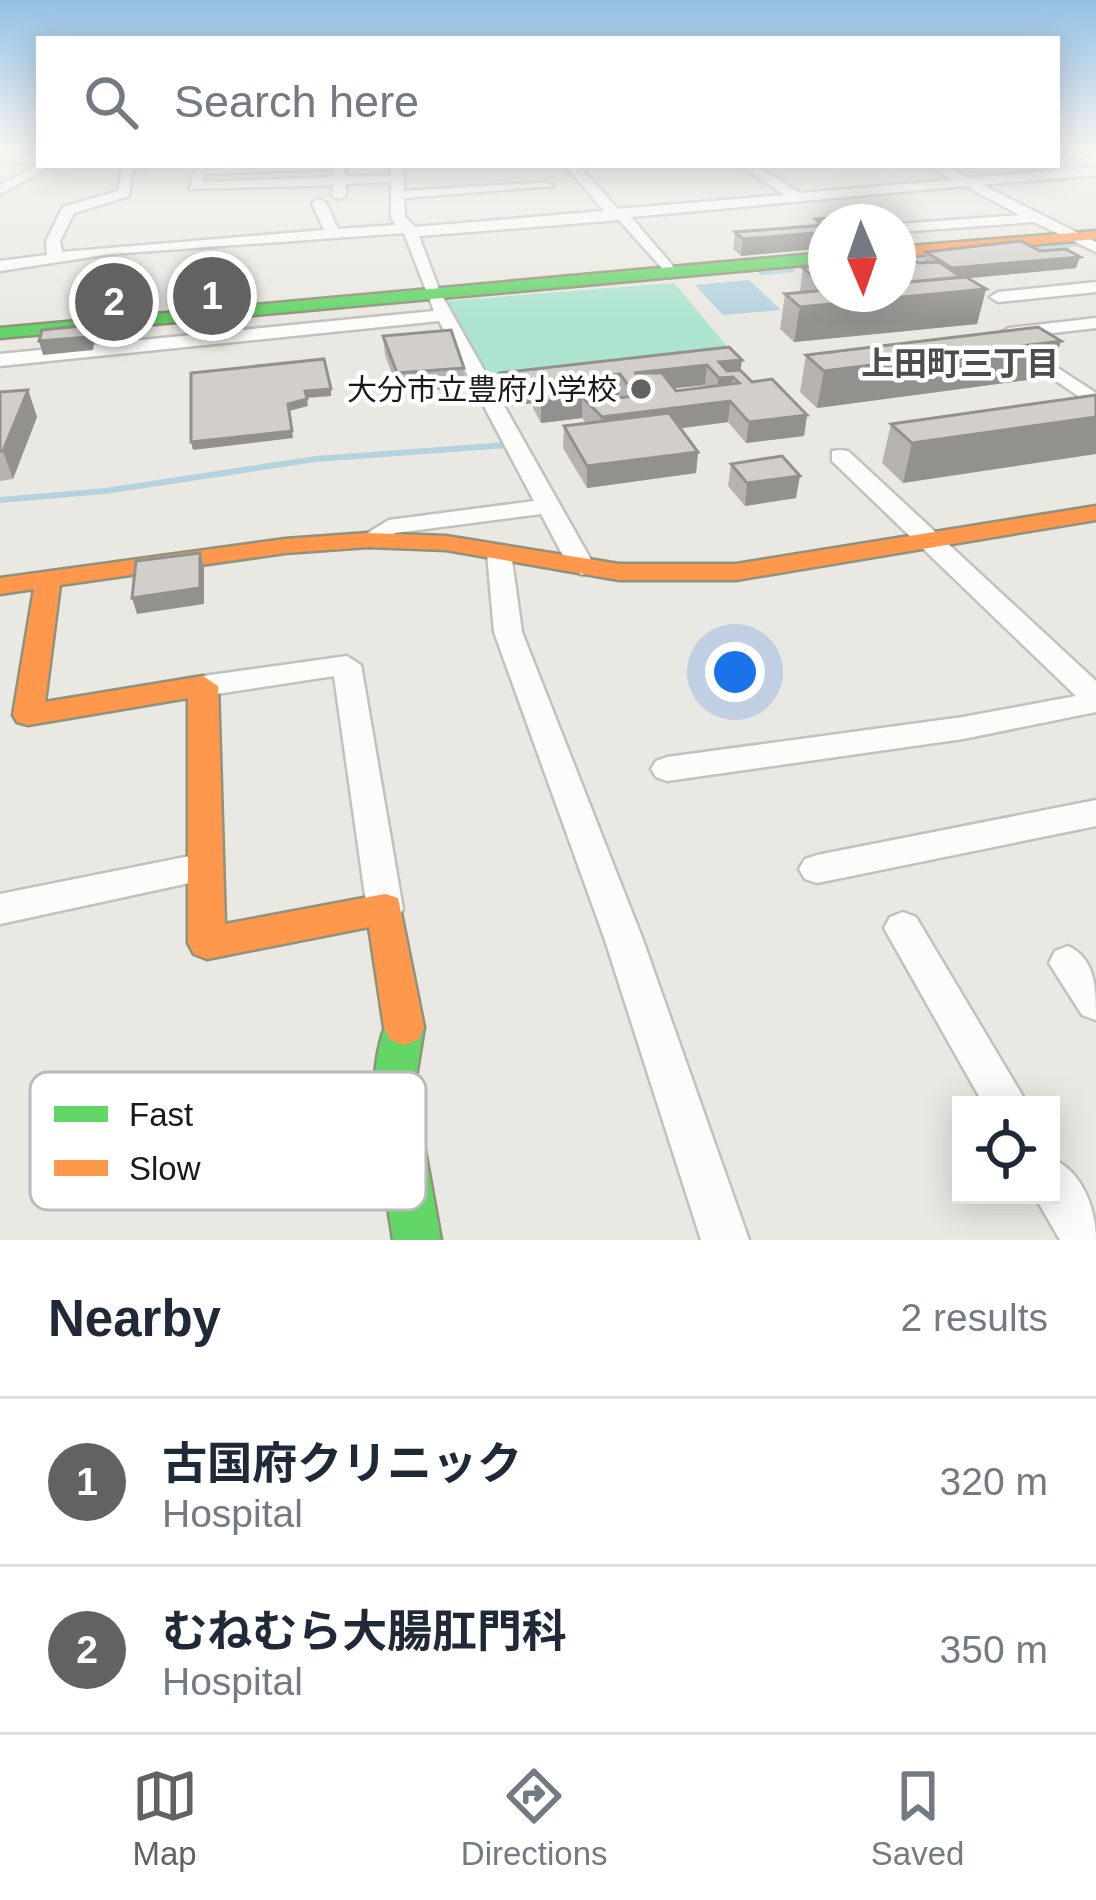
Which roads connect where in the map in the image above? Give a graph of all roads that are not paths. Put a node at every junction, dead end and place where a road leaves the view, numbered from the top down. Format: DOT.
graph roads {
  1 [pos="82,206"];
  2 [pos="321,206"];
  3 [pos="402,206"];
  4 [pos="608,206"];
  5 [pos="695,206"];
  6 [pos="1012,206"];
  7 [pos="614,212"];
  8 [pos="1032,218"];
  9 [pos="406,227"];
  10 [pos="916,227"];
  11 [pos="333,234"];
  12 [pos="1088,240"];
  13 [pos="916,251"];
  14 [pos="55,257"];
  15 [pos="808,260"];
  16 [pos="0,266"];
  17 [pos="670,272"];
  18 [pos="1096,287"];
  19 [pos="998,297"];
  20 [pos="438,304"];
  21 [pos="1096,323"];
  22 [pos="0,333"];
  23 [pos="0,360"];
  24 [pos="1096,402"];
  25 [pos="840,456"];
  26 [pos="549,506"];
  27 [pos="1096,513"];
  28 [pos="368,540"];
  29 [pos="932,540"];
  30 [pos="500,553"];
  31 [pos="582,567"];
  32 [pos="48,580"];
  33 [pos="0,586"];
  34 [pos="203,686"];
  35 [pos="1096,700"];
  36 [pos="667,769"];
  37 [pos="1096,813"];
  38 [pos="205,867"];
  39 [pos="818,869"];
  40 [pos="0,909"];
  41 [pos="385,909"];
  42 [pos="903,928"];
  43 [pos="1068,963"];
  44 [pos="1096,1002"];
  45 [pos="396,1072"];
  46 [pos="1002,1096"];
  47 [pos="1060,1196"];
  48 [pos="412,1210"];
  49 [pos="417,1240"];
  50 [pos="725,1240"];
  51 [pos="1086,1240"];
  1 -- 14 [label="street"];
  2 -- 11 [label="street"];
  3 -- 9 [label="street"];
  4 -- 7 [label="street"];
  5 -- 7 [label="street"];
  6 -- 8 [label="street"];
  7 -- 9 [label="street"];
  7 -- 17 [label="street"];
  8 -- 10 [label="street"];
  8 -- 12 [label="street"];
  9 -- 11 [label="street"];
  9 -- 20 [label="street"];
  11 -- 14 [label="street"];
  12 -- 13 [label="street"];
  14 -- 16 [label="street"];
  15 -- 17 [label="street"];
  17 -- 20 [label="street"];
  18 -- 19 [label="street"];
  20 -- 22 [label="street"];
  20 -- 23 [label="street"];
  20 -- 26 [label="street"];
  21 -- 24 [label="street"];
  25 -- 29 [label="street"];
  26 -- 28 [label="street"];
  26 -- 31 [label="street"];
  27 -- 29 [label="street"];
  28 -- 30 [label="street"];
  28 -- 32 [label="street"];
  29 -- 31 [label="street"];
  29 -- 35 [label="street"];
  30 -- 31 [label="street"];
  30 -- 50 [label="street"];
  32 -- 33 [label="street"];
  32 -- 34 [label="street"];
  34 -- 38 [label="street"];
  34 -- 41 [label="street"];
  35 -- 36 [label="street"];
  37 -- 39 [label="street"];
  38 -- 40 [label="street"];
  38 -- 41 [label="street"];
  41 -- 45 [label="street"];
  42 -- 46 [label="street"];
  43 -- 44 [label="street"];
  47 -- 51 [label="street"];
  48 -- 49 [label="street"];
}
